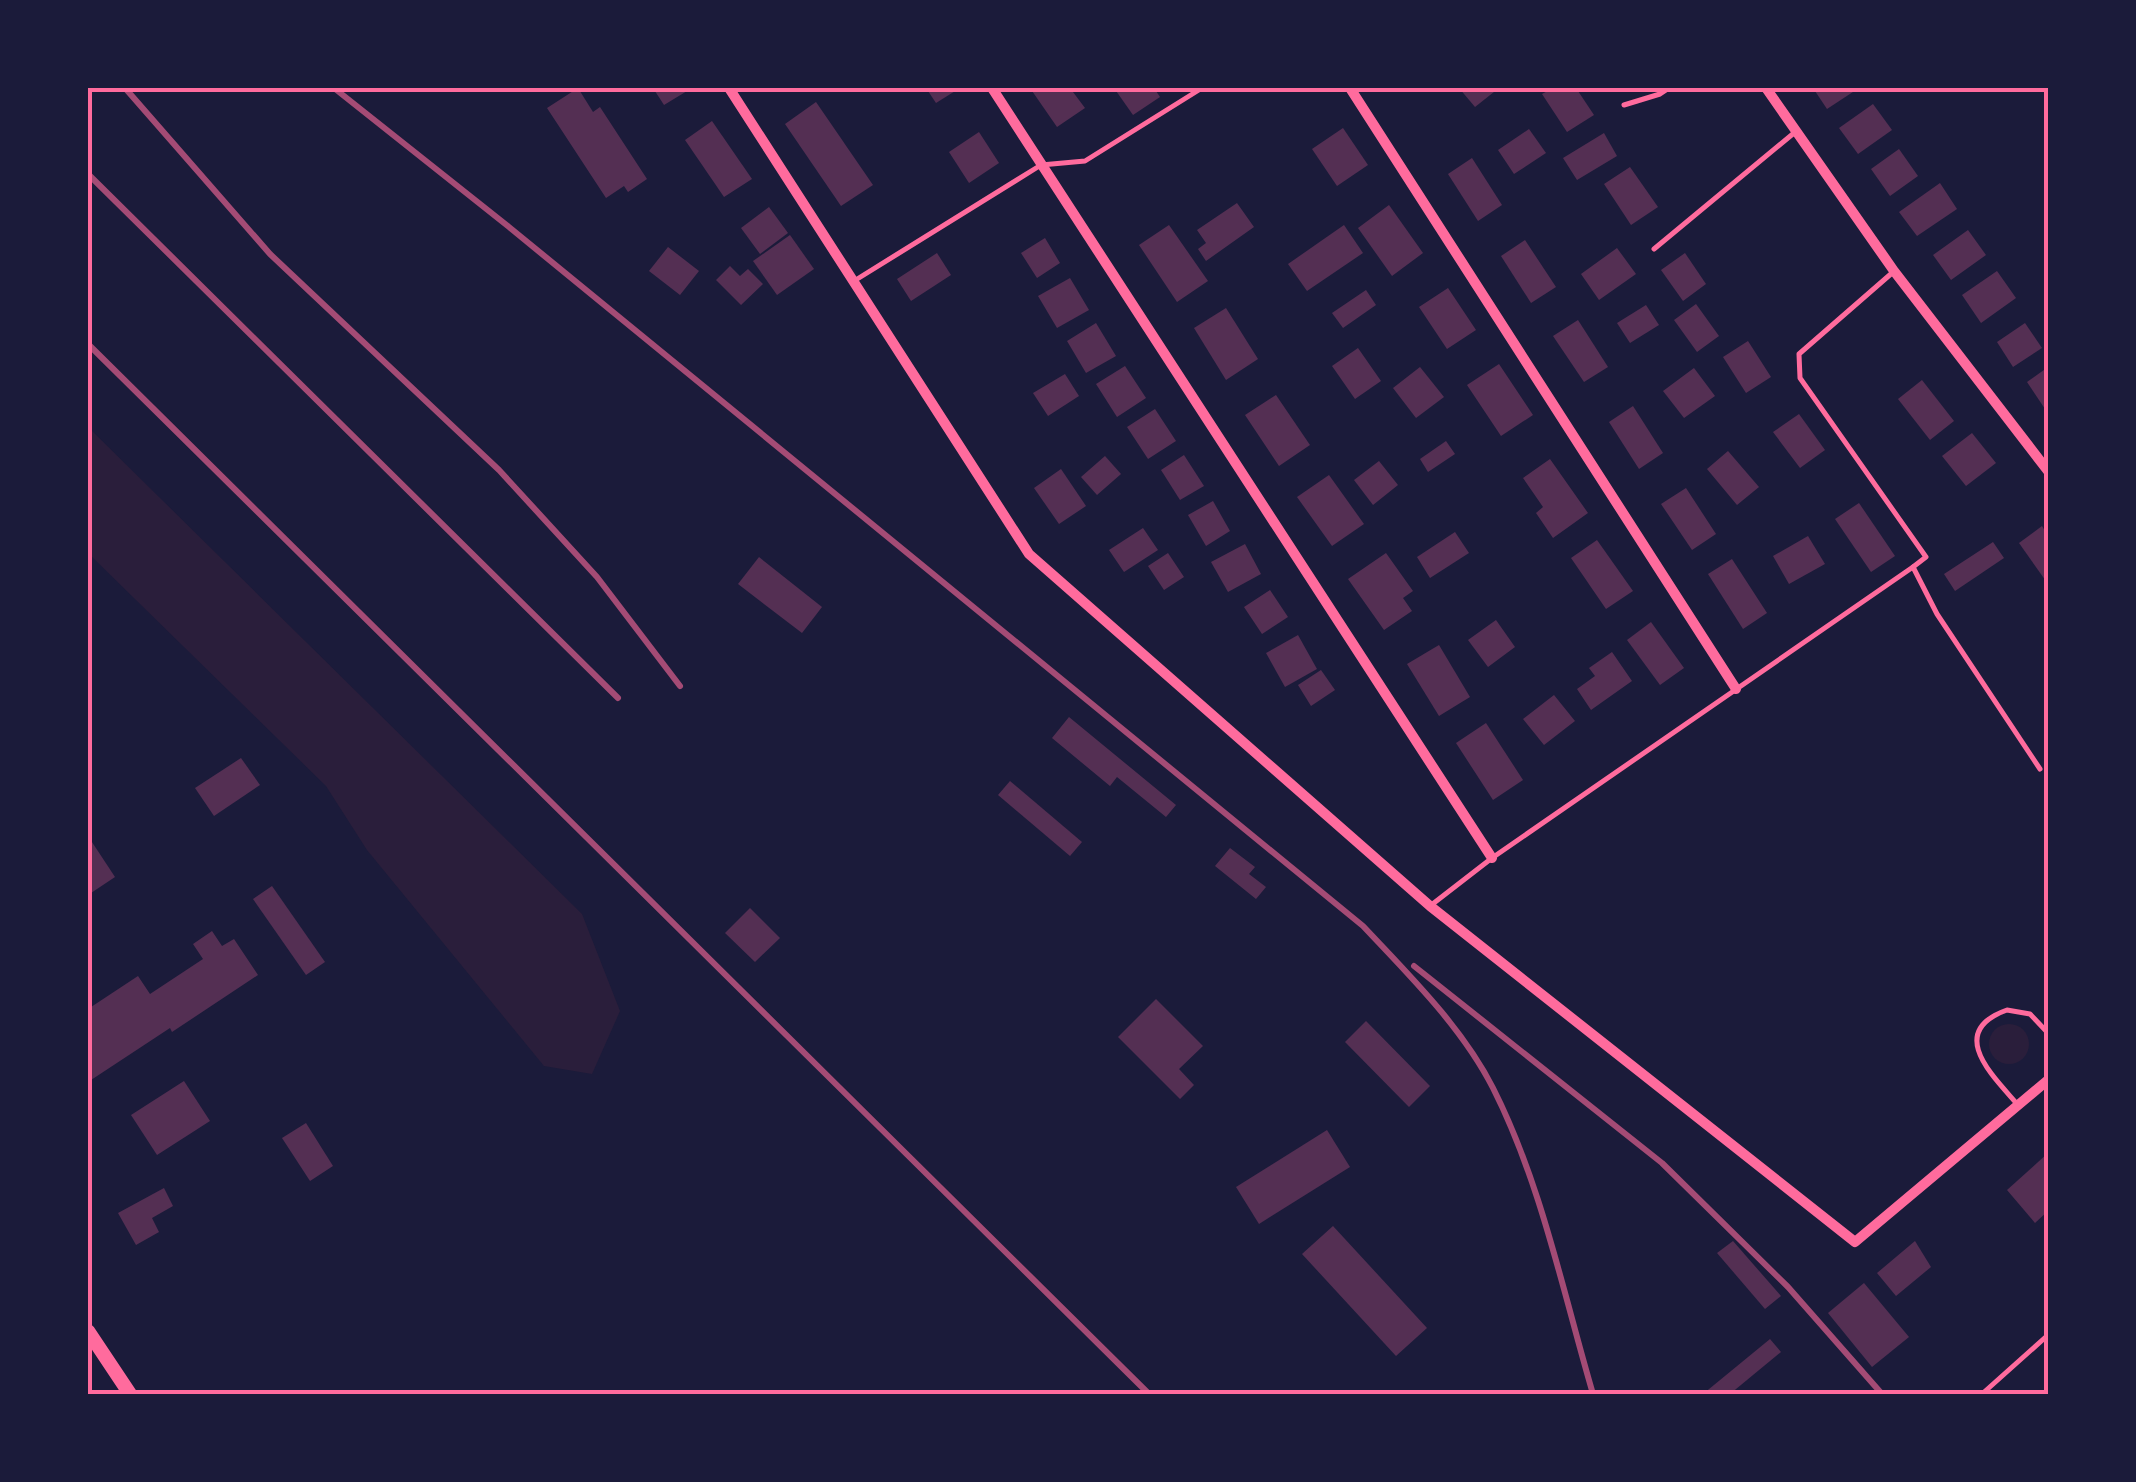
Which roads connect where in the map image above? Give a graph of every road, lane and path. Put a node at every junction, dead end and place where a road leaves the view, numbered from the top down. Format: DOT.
graph roads {
  1 [pos="728,88"];
  2 [pos="992,88"];
  3 [pos="1202,88"];
  4 [pos="1350,88"];
  5 [pos="1670,88"];
  6 [pos="1766,88"];
  7 [pos="1624,105"];
  8 [pos="1796,131"];
  9 [pos="1040,165"];
  10 [pos="1654,249"];
  11 [pos="1894,271"];
  12 [pos="854,281"];
  13 [pos="2048,471"];
  14 [pos="1913,567"];
  15 [pos="1736,689"];
  16 [pos="2040,769"];
  17 [pos="1492,858"];
  18 [pos="1430,906"];
  19 [pos="2048,1033"];
  20 [pos="2048,1080"];
  21 [pos="2018,1105"];
  22 [pos="88,1332"];
  23 [pos="2048,1335"];
  24 [pos="130,1394"];
  25 [pos="1982,1394"];
  1 -- 12 [label="street"];
  2 -- 9 [label="street"];
  3 -- 9 [label="lane"];
  4 -- 15 [label="street"];
  5 -- 7 [label="lane"];
  6 -- 8 [label="street"];
  8 -- 10 [label="lane"];
  8 -- 11 [label="street"];
  9 -- 12 [label="lane"];
  9 -- 17 [label="street"];
  11 -- 13 [label="street"];
  11 -- 14 [label="lane"];
  12 -- 18 [label="street"];
  14 -- 15 [label="lane"];
  14 -- 16 [label="lane"];
  15 -- 17 [label="lane"];
  17 -- 18 [label="lane"];
  18 -- 21 [label="street"];
  19 -- 21 [label="lane"];
  20 -- 21 [label="street"];
  22 -- 24 [label="main road"];
  23 -- 25 [label="lane"];
}
